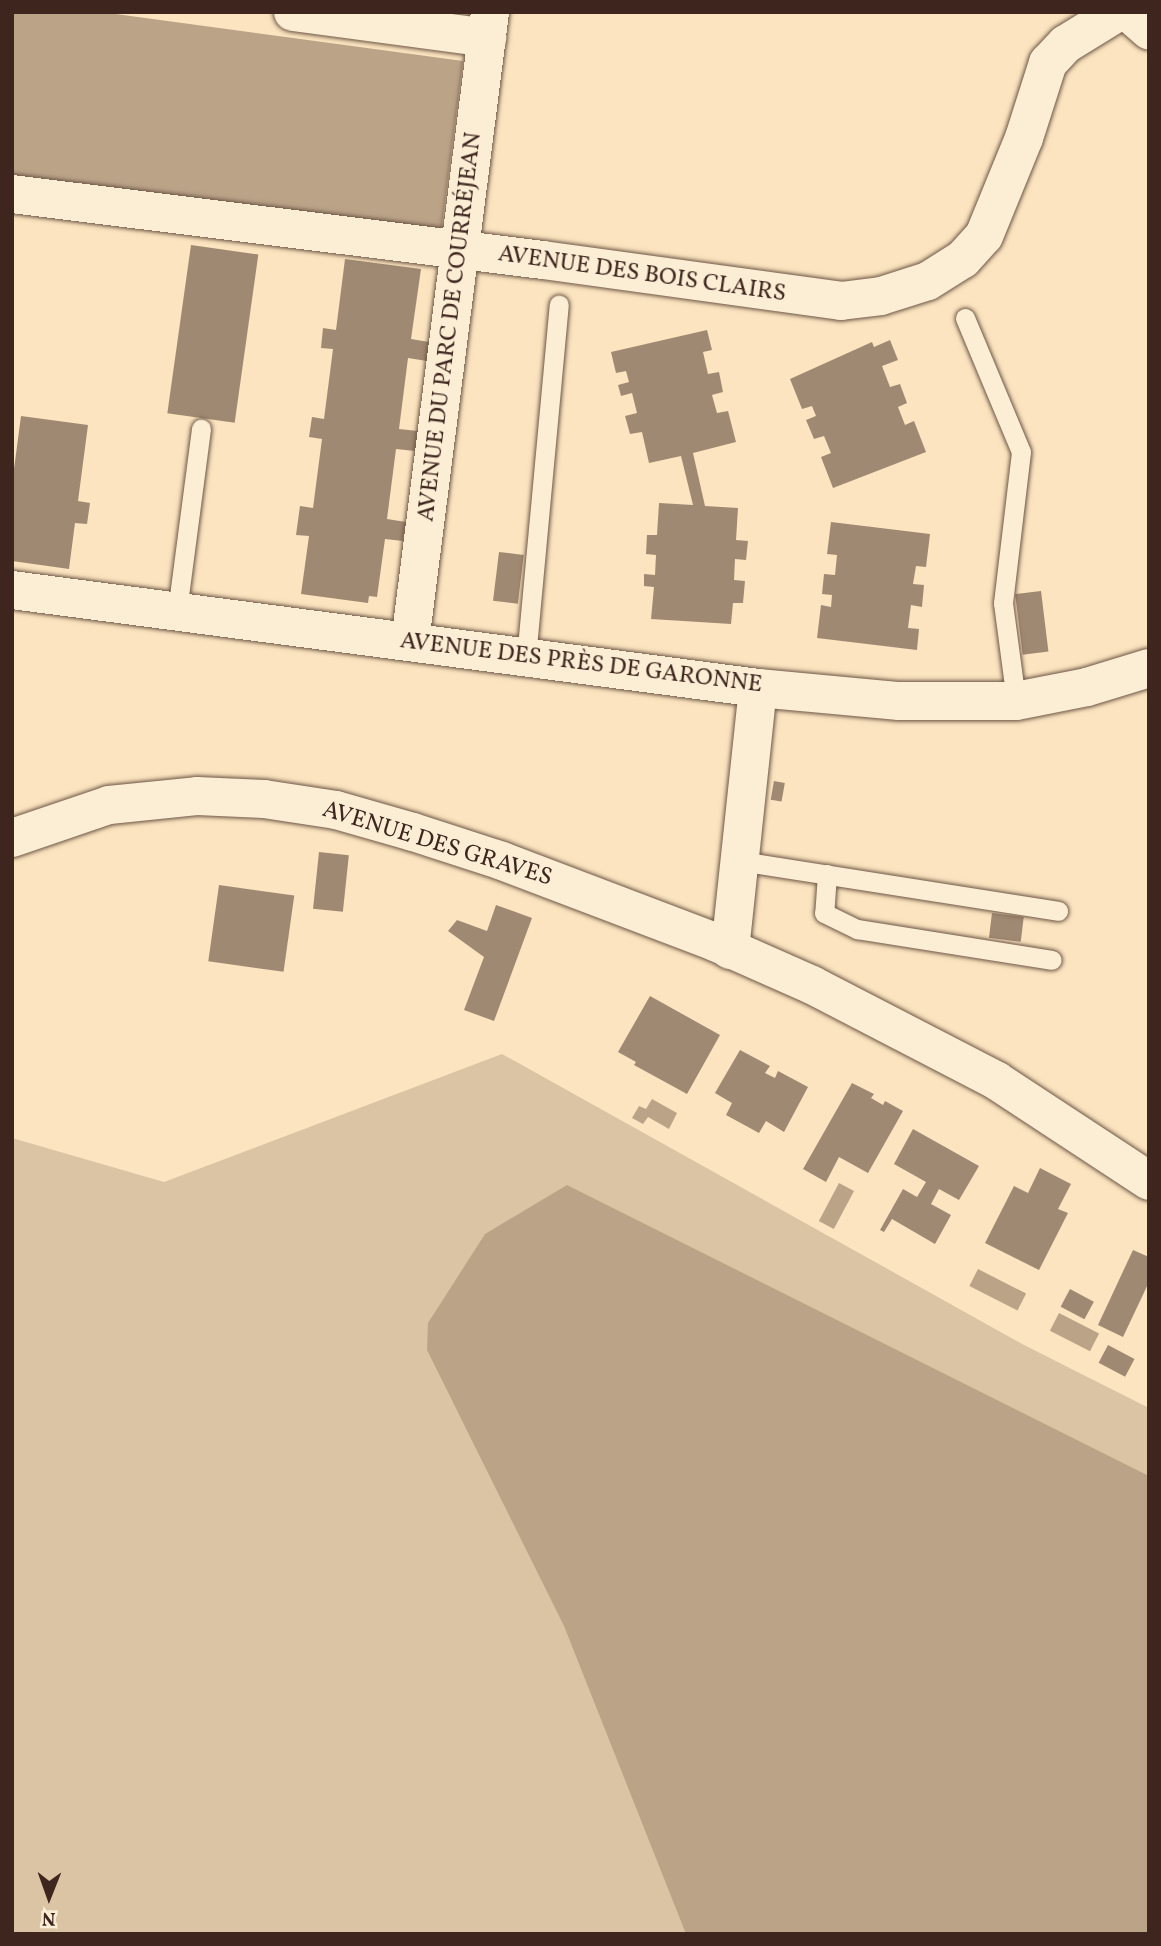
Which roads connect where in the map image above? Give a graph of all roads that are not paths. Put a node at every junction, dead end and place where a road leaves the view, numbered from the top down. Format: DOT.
graph roads {
  1 [pos="293,12"];
  2 [pos="1118,12"];
  3 [pos="1128,12"];
  4 [pos="489,25"];
  5 [pos="1149,30"];
  6 [pos="12,194"];
  7 [pos="461,251"];
  8 [pos="559,305"];
  9 [pos="965,318"];
  10 [pos="201,429"];
  11 [pos="12,590"];
  12 [pos="177,611"];
  13 [pos="410,642"];
  14 [pos="526,657"];
  15 [pos="1149,668"];
  16 [pos="758,688"];
  17 [pos="1016,701"];
  18 [pos="12,838"];
  19 [pos="740,861"];
  20 [pos="827,874"];
  21 [pos="1058,911"];
  22 [pos="730,950"];
  23 [pos="1052,960"];
  24 [pos="1149,1181"];
  1 -- 4 [label="street"];
  2 -- 7 [label="street, AVENUE DES BOIS CLAIRS"];
  3 -- 5 [label="street"];
  4 -- 7 [label="street, AVENUE DU PARC DE COURRÉJEAN"];
  6 -- 7 [label="street, AVENUE DES BOIS CLAIRS"];
  7 -- 13 [label="street, AVENUE DU PARC DE COURRÉJEAN"];
  8 -- 14 [label="lane"];
  9 -- 17 [label="lane"];
  10 -- 12 [label="lane"];
  11 -- 12 [label="street, AVENUE DES PRÈS DE GARONNE"];
  12 -- 13 [label="street, AVENUE DES PRÈS DE GARONNE"];
  13 -- 14 [label="street, AVENUE DES PRÈS DE GARONNE"];
  14 -- 16 [label="street, AVENUE DES PRÈS DE GARONNE"];
  15 -- 17 [label="street, AVENUE DES PRÈS DE GARONNE"];
  16 -- 17 [label="street, AVENUE DES PRÈS DE GARONNE"];
  16 -- 19 [label="street"];
  18 -- 22 [label="street, AVENUE DES GRAVES"];
  19 -- 20 [label="lane"];
  19 -- 22 [label="street"];
  20 -- 21 [label="lane"];
  20 -- 23 [label="lane"];
  22 -- 24 [label="street, AVENUE DES GRAVES"];
}
